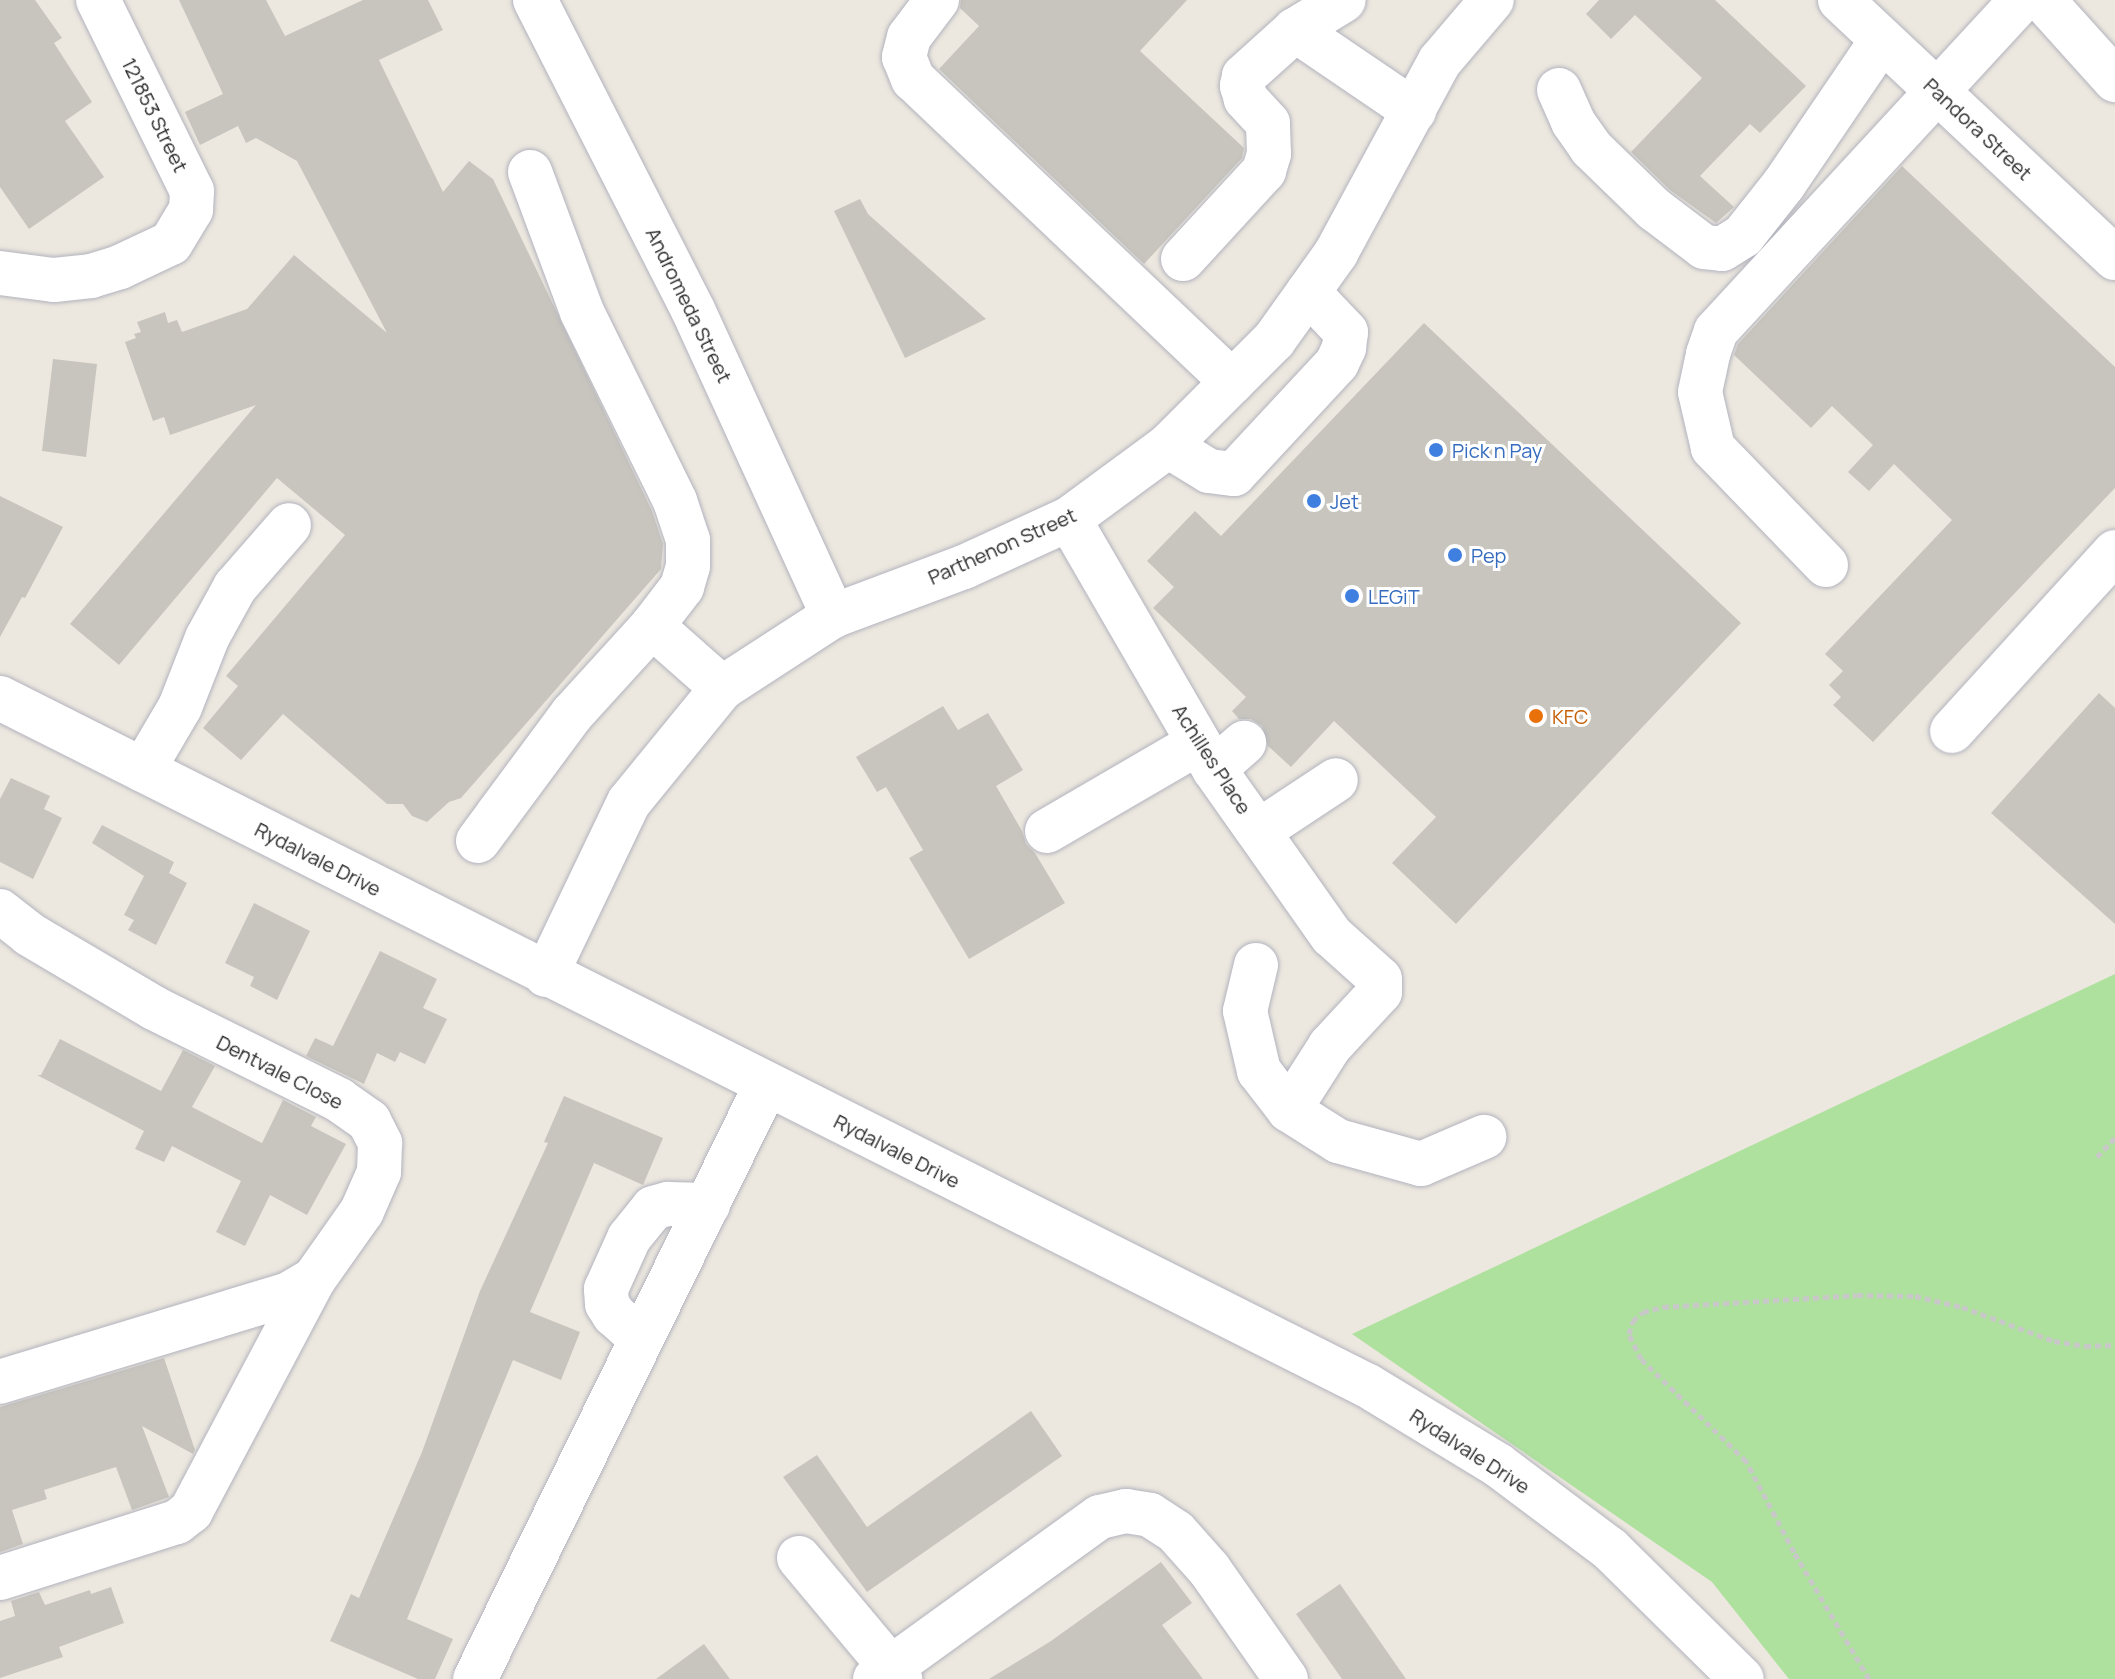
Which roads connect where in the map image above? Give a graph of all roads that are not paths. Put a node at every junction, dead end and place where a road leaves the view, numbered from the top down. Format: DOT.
graph roads {
  1 [pos="98,0"];
  2 [pos="535,0"];
  3 [pos="937,0"];
  4 [pos="1344,0"];
  5 [pos="1492,0"];
  6 [pos="1840,0"];
  7 [pos="2021,0"];
  8 [pos="2043,0"];
  9 [pos="1295,30"];
  10 [pos="1882,40"];
  11 [pos="2115,80"];
  12 [pos="1559,90"];
  13 [pos="1938,92"];
  14 [pos="1414,111"];
  15 [pos="530,172"];
  16 [pos="2115,258"];
  17 [pos="1183,259"];
  18 [pos="0,273"];
  19 [pos="1308,292"];
  20 [pos="1232,382"];
  21 [pos="1168,446"];
  22 [pos="1069,519"];
  23 [pos="289,525"];
  24 [pos="1826,565"];
  25 [pos="2106,581"];
  26 [pos="833,616"];
  27 [pos="652,626"];
  28 [pos="722,688"];
  29 [pos="0,698"];
  30 [pos="1952,731"];
  31 [pos="1219,752"];
  32 [pos="143,770"];
  33 [pos="1336,780"];
  34 [pos="1047,831"];
  35 [pos="1259,831"];
  36 [pos="478,841"];
  37 [pos="0,911"];
  38 [pos="1256,965"];
  39 [pos="546,975"];
  40 [pos="766,1085"];
  41 [pos="1289,1110"];
  42 [pos="1484,1137"];
  43 [pos="314,1279"];
  44 [pos="0,1382"];
  45 [pos="799,1558"];
  46 [pos="0,1578"];
  47 [pos="889,1675"];
  48 [pos="475,1679"];
  49 [pos="1286,1679"];
  50 [pos="1742,1679"];
  1 -- 18 [label="street, 121853 Street"];
  2 -- 26 [label="street, Andromeda Street"];
  3 -- 20 [label="street"];
  4 -- 9 [label="street"];
  5 -- 14 [label="street, Parthenon Street"];
  6 -- 10 [label="street, Pandora Street"];
  7 -- 13 [label="street"];
  8 -- 11 [label="street"];
  9 -- 14 [label="street"];
  9 -- 17 [label="street"];
  10 -- 12 [label="street"];
  10 -- 13 [label="street, Pandora Street"];
  13 -- 16 [label="street, Pandora Street"];
  13 -- 24 [label="street"];
  14 -- 19 [label="street, Parthenon Street"];
  15 -- 27 [label="street"];
  19 -- 20 [label="street, Parthenon Street"];
  19 -- 21 [label="street"];
  20 -- 21 [label="street, Parthenon Street"];
  21 -- 22 [label="street, Parthenon Street"];
  22 -- 26 [label="street, Parthenon Street"];
  22 -- 31 [label="street, Achilles Place"];
  23 -- 32 [label="street"];
  25 -- 30 [label="street"];
  26 -- 28 [label="street, Parthenon Street"];
  27 -- 28 [label="street"];
  27 -- 36 [label="street"];
  28 -- 39 [label="street, Parthenon Street"];
  29 -- 32 [label="street, Rydalvale Drive"];
  31 -- 34 [label="street"];
  31 -- 35 [label="street, Achilles Place"];
  32 -- 39 [label="street, Rydalvale Drive"];
  33 -- 35 [label="street"];
  35 -- 41 [label="street, Achilles Place"];
  37 -- 43 [label="street, Dentvale Close"];
  38 -- 41 [label="street"];
  39 -- 40 [label="street, Rydalvale Drive"];
  40 -- 48 [label="street"];
  40 -- 50 [label="street, Rydalvale Drive"];
  41 -- 42 [label="street"];
  43 -- 44 [label="street, Dentvale Close"];
  43 -- 46 [label="street"];
  45 -- 47 [label="street"];
  47 -- 49 [label="street"];
}
